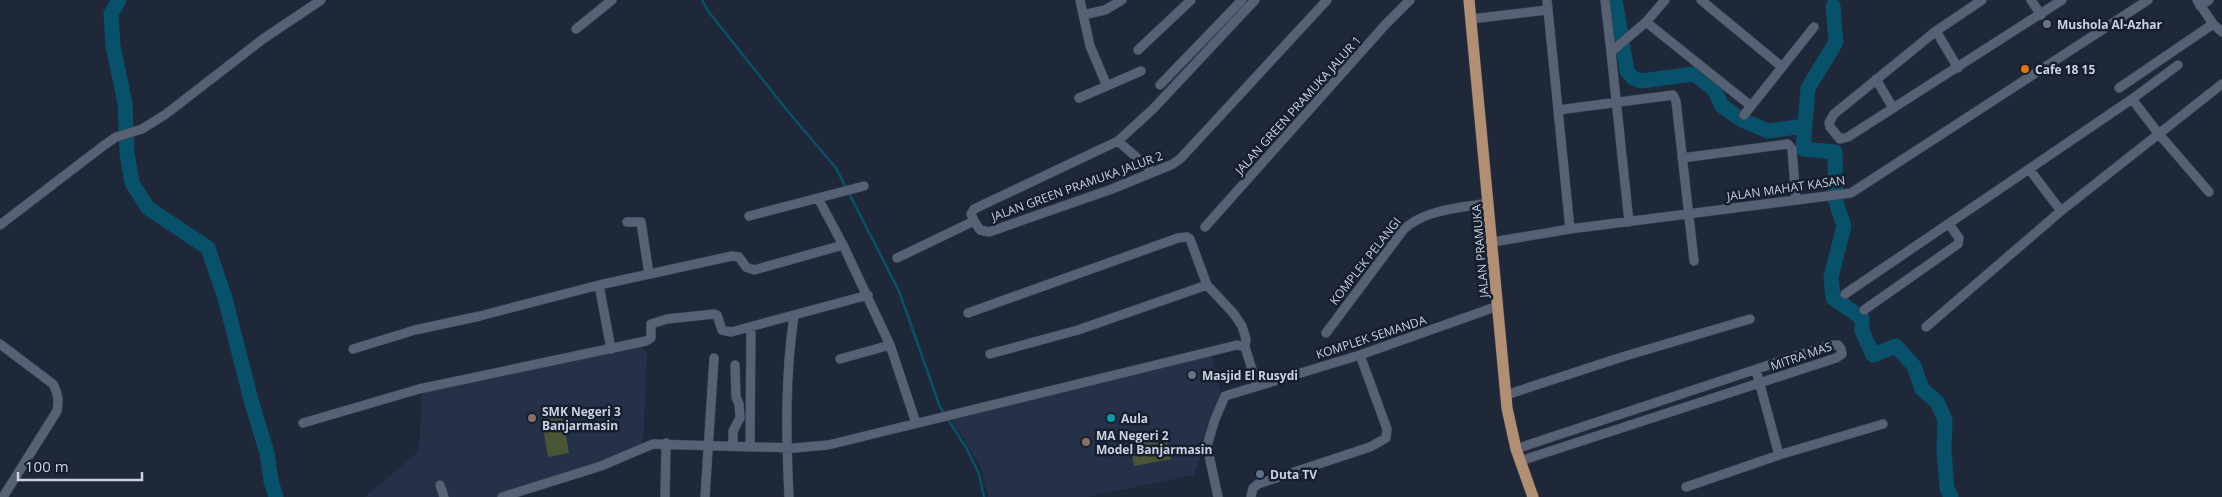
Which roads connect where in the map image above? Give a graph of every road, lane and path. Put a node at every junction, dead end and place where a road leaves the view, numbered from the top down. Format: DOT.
graph roads {
  1 [pos="321,0"];
  2 [pos="612,0"];
  3 [pos="1080,0"];
  4 [pos="1122,0"];
  5 [pos="1191,0"];
  6 [pos="1242,0"];
  7 [pos="1255,0"];
  8 [pos="1327,0"];
  9 [pos="1469,0"];
  10 [pos="1605,0"];
  11 [pos="1701,0"];
  12 [pos="1982,0"];
  13 [pos="2031,0"];
  14 [pos="2062,0"];
  15 [pos="2148,0"];
  16 [pos="2209,0"];
  17 [pos="1406,1"];
  18 [pos="1662,1"];
  19 [pos="2198,3"];
  20 [pos="1547,5"];
  21 [pos="1083,15"];
  22 [pos="2041,15"];
  23 [pos="1471,19"];
  24 [pos="1646,22"];
  25 [pos="2213,24"];
  26 [pos="1814,27"];
  27 [pos="576,29"];
  28 [pos="1936,31"];
  29 [pos="2222,32"];
  30 [pos="1618,47"];
  31 [pos="1138,50"];
  32 [pos="2178,65"];
  33 [pos="1782,67"];
  34 [pos="1958,68"];
  35 [pos="1141,71"];
  36 [pos="1876,79"];
  37 [pos="2222,84"];
  38 [pos="1160,85"];
  39 [pos="1107,86"];
  40 [pos="2119,88"];
  41 [pos="1079,98"];
  42 [pos="2132,99"];
  43 [pos="1616,102"];
  44 [pos="1751,106"];
  45 [pos="1893,108"];
  46 [pos="1558,110"];
  47 [pos="1744,115"];
  48 [pos="2158,133"];
  49 [pos="1118,141"];
  50 [pos="1682,158"];
  51 [pos="2029,170"];
  52 [pos="1153,172"];
  53 [pos="864,186"];
  54 [pos="2209,192"];
  55 [pos="818,198"];
  56 [pos="1796,200"];
  57 [pos="1489,203"];
  58 [pos="2061,211"];
  59 [pos="1688,215"];
  60 [pos="749,216"];
  61 [pos="974,221"];
  62 [pos="627,222"];
  63 [pos="1629,222"];
  64 [pos="1949,224"];
  65 [pos="0,225"];
  66 [pos="1205,227"];
  67 [pos="1570,229"];
  68 [pos="1493,242"];
  69 [pos="843,245"];
  70 [pos="897,258"];
  71 [pos="1694,261"];
  72 [pos="649,274"];
  73 [pos="599,285"];
  74 [pos="1207,285"];
  75 [pos="1845,294"];
  76 [pos="868,295"];
  77 [pos="1498,306"];
  78 [pos="1864,310"];
  79 [pos="968,313"];
  80 [pos="794,316"];
  81 [pos="1750,319"];
  82 [pos="751,327"];
  83 [pos="1926,327"];
  84 [pos="1326,332"];
  85 [pos="0,344"];
  86 [pos="890,345"];
  87 [pos="1245,347"];
  88 [pos="353,349"];
  89 [pos="611,349"];
  90 [pos="990,354"];
  91 [pos="1360,355"];
  92 [pos="714,358"];
  93 [pos="840,359"];
  94 [pos="735,365"];
  95 [pos="1756,370"];
  96 [pos="1759,384"];
  97 [pos="1257,385"];
  98 [pos="1506,395"];
  99 [pos="1658,402"];
  100 [pos="1662,414"];
  101 [pos="303,423"];
  102 [pos="916,423"];
  103 [pos="1884,424"];
  104 [pos="666,443"];
  105 [pos="707,445"];
  106 [pos="733,446"];
  107 [pos="750,447"];
  108 [pos="786,448"];
  109 [pos="1516,449"];
  110 [pos="1779,455"];
  111 [pos="1520,461"];
  112 [pos="440,485"];
  113 [pos="1686,487"];
  114 [pos="3,497"];
  115 [pos="444,497"];
  116 [pos="502,497"];
  117 [pos="665,497"];
  118 [pos="705,497"];
  119 [pos="789,497"];
  120 [pos="1218,497"];
  121 [pos="1251,497"];
  122 [pos="1533,497"];
  1 -- 65 [label="street"];
  2 -- 27 [label="street"];
  3 -- 21 [label="street"];
  4 -- 21 [label="street"];
  5 -- 31 [label="street"];
  6 -- 38 [label="street"];
  7 -- 49 [label="street"];
  8 -- 52 [label="street, JALAN GREEN PRAMUKA JALUR 2"];
  9 -- 23 [label="main road, JALAN PRAMUKA"];
  10 -- 30 [label="street"];
  11 -- 33 [label="street"];
  12 -- 28 [label="street"];
  13 -- 22 [label="street"];
  14 -- 22 [label="street"];
  15 -- 56 [label="street, JALAN MAHAT KASAN"];
  16 -- 19 [label="street"];
  17 -- 66 [label="street, JALAN GREEN PRAMUKA JALUR 1"];
  18 -- 24 [label="street"];
  19 -- 25 [label="street"];
  20 -- 23 [label="street"];
  20 -- 46 [label="street"];
  21 -- 39 [label="street"];
  22 -- 34 [label="street"];
  23 -- 57 [label="main road, JALAN PRAMUKA"];
  24 -- 30 [label="street"];
  24 -- 44 [label="street"];
  25 -- 29 [label="street"];
  25 -- 40 [label="street"];
  26 -- 33 [label="street"];
  28 -- 34 [label="street"];
  28 -- 36 [label="street"];
  30 -- 43 [label="street"];
  32 -- 42 [label="street"];
  33 -- 44 [label="street"];
  34 -- 45 [label="street"];
  35 -- 39 [label="street"];
  36 -- 45 [label="street"];
  36 -- 45 [label="street"];
  37 -- 48 [label="street"];
  39 -- 41 [label="street"];
  42 -- 48 [label="street"];
  42 -- 51 [label="street"];
  43 -- 46 [label="street"];
  43 -- 50 [label="street"];
  43 -- 63 [label="street"];
  44 -- 47 [label="street"];
  46 -- 67 [label="street"];
  48 -- 54 [label="street"];
  48 -- 58 [label="street"];
  49 -- 52 [label="street"];
  49 -- 61 [label="street"];
  50 -- 56 [label="street"];
  50 -- 59 [label="street"];
  51 -- 58 [label="street"];
  51 -- 64 [label="street"];
  52 -- 61 [label="street, JALAN GREEN PRAMUKA JALUR 2"];
  53 -- 55 [label="street"];
  55 -- 60 [label="street"];
  55 -- 69 [label="street"];
  56 -- 59 [label="street, JALAN MAHAT KASAN"];
  57 -- 68 [label="main road, JALAN PRAMUKA"];
  57 -- 84 [label="street, KOMPLEK PELANGI"];
  58 -- 83 [label="street"];
  59 -- 63 [label="street, JALAN MAHAT KASAN"];
  59 -- 71 [label="street"];
  61 -- 70 [label="street, JALAN GREEN PRAMUKA JALUR 2"];
  62 -- 72 [label="street"];
  63 -- 67 [label="street, JALAN MAHAT KASAN"];
  64 -- 75 [label="street"];
  64 -- 78 [label="street"];
  67 -- 68 [label="street, JALAN MAHAT KASAN"];
  68 -- 77 [label="main road, JALAN PRAMUKA"];
  69 -- 72 [label="street"];
  69 -- 76 [label="street"];
  72 -- 73 [label="street"];
  73 -- 88 [label="street"];
  73 -- 89 [label="street"];
  74 -- 79 [label="street"];
  74 -- 87 [label="street"];
  74 -- 90 [label="street"];
  76 -- 80 [label="street"];
  76 -- 86 [label="street"];
  77 -- 91 [label="street, KOMPLEK SEMANDA"];
  77 -- 98 [label="main road, JALAN PRAMUKA"];
  80 -- 82 [label="street"];
  80 -- 108 [label="street"];
  81 -- 98 [label="street"];
  82 -- 89 [label="street"];
  82 -- 107 [label="street"];
  85 -- 114 [label="street"];
  86 -- 93 [label="street"];
  86 -- 102 [label="street"];
  87 -- 97 [label="street"];
  87 -- 102 [label="street"];
  89 -- 101 [label="street"];
  91 -- 97 [label="street, KOMPLEK SEMANDA"];
  91 -- 121 [label="street"];
  92 -- 105 [label="street"];
  94 -- 106 [label="street"];
  95 -- 96 [label="street"];
  95 -- 96 [label="street, MITRA MAS"];
  95 -- 99 [label="street, MITRA MAS"];
  96 -- 100 [label="street, MITRA MAS"];
  96 -- 110 [label="street"];
  97 -- 120 [label="street, KOMPLEK SEMANDA"];
  98 -- 109 [label="main road, JALAN PRAMUKA"];
  99 -- 100 [label="street"];
  99 -- 109 [label="street, MITRA MAS"];
  100 -- 111 [label="street, MITRA MAS"];
  102 -- 108 [label="street"];
  103 -- 110 [label="street"];
  104 -- 105 [label="street"];
  104 -- 116 [label="street"];
  104 -- 117 [label="street"];
  105 -- 106 [label="street"];
  105 -- 118 [label="street"];
  106 -- 107 [label="street"];
  107 -- 108 [label="street"];
  108 -- 119 [label="street"];
  109 -- 111 [label="main road, JALAN PRAMUKA"];
  110 -- 113 [label="street"];
  111 -- 122 [label="main road, JALAN PRAMUKA"];
  112 -- 115 [label="street"];
}
